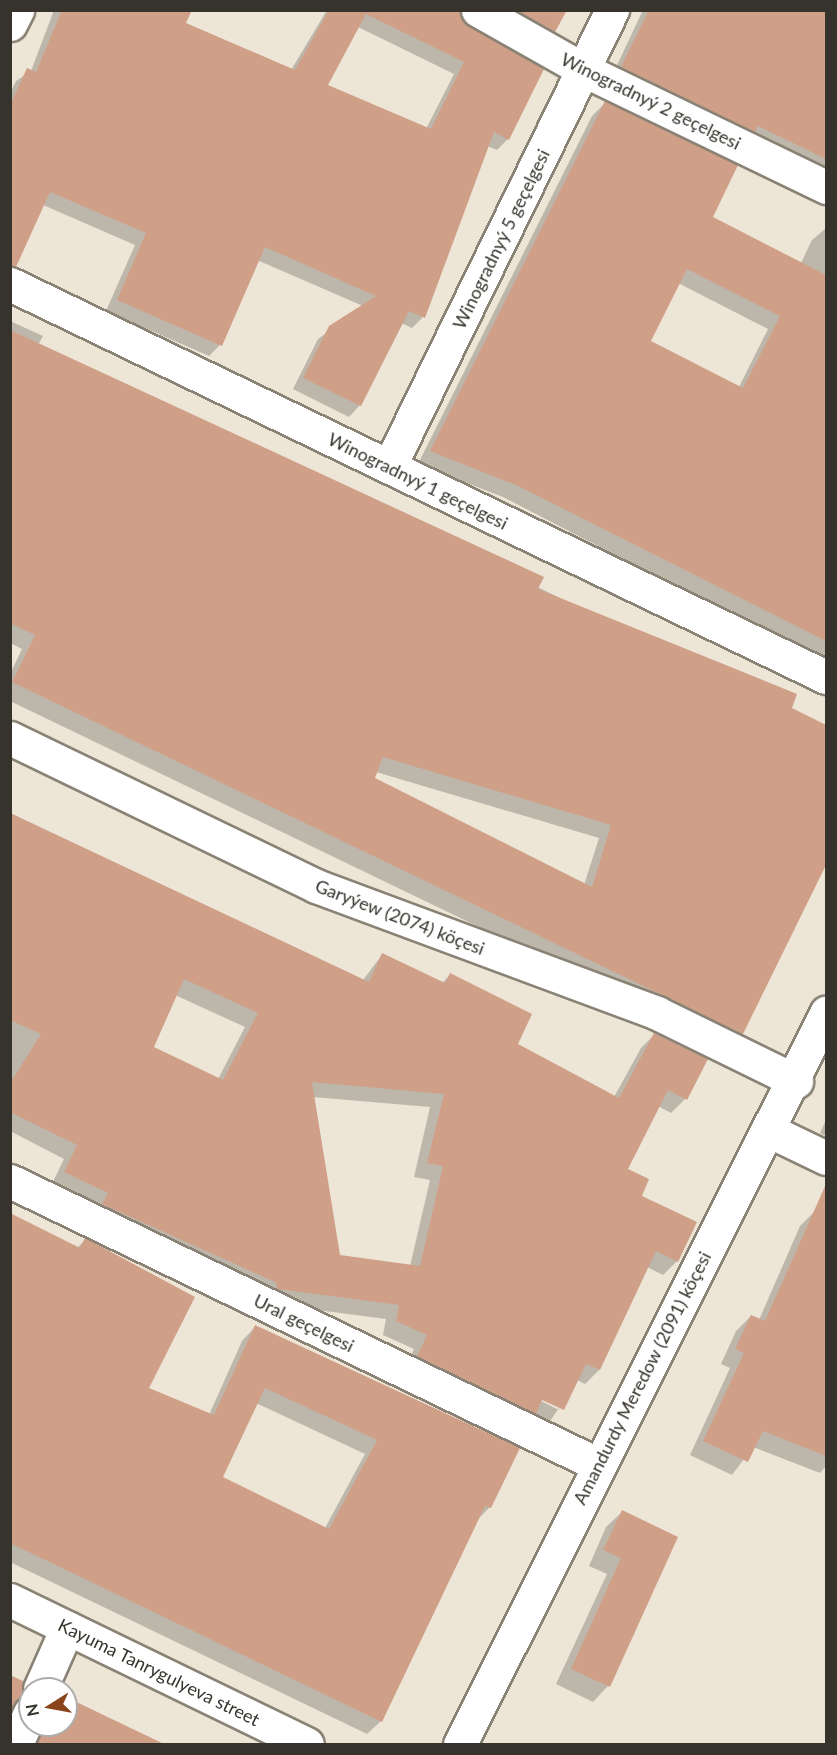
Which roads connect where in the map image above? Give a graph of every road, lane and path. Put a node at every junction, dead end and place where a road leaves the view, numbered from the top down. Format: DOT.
graph roads {
  1 [pos="17,10"];
  2 [pos="478,10"];
  3 [pos="612,10"];
  4 [pos="10,24"];
  5 [pos="584,69"];
  6 [pos="826,187"];
  7 [pos="10,284"];
  8 [pos="389,467"];
  9 [pos="826,677"];
  10 [pos="10,738"];
  11 [pos="826,1013"];
  12 [pos="796,1081"];
  13 [pos="770,1131"];
  14 [pos="826,1158"];
  15 [pos="10,1181"];
  16 [pos="597,1464"];
  17 [pos="10,1600"];
  18 [pos="67,1628"];
  19 [pos="45,1677"];
  20 [pos="307,1744"];
  21 [pos="460,1744"];
  1 -- 4 [label="street"];
  2 -- 5 [label="street, Winogradnyý 2 geçelgesi"];
  3 -- 5 [label="street, Winogradnyý 5 geçelgesi"];
  5 -- 6 [label="street, Winogradnyý 2 geçelgesi"];
  5 -- 8 [label="street, Winogradnyý 5 geçelgesi"];
  7 -- 8 [label="street, Winogradnyý 1 geçelgesi"];
  8 -- 9 [label="street, Winogradnyý 1 geçelgesi"];
  10 -- 12 [label="street, Garyýew (2074) köçesi"];
  11 -- 12 [label="street, Amandurdy Meredow (2091) köçesi"];
  12 -- 13 [label="street, Amandurdy Meredow (2091) köçesi"];
  13 -- 14 [label="street"];
  13 -- 16 [label="street, Amandurdy Meredow (2091) köçesi"];
  15 -- 16 [label="street, Ural geçelgesi"];
  16 -- 21 [label="street, Amandurdy Meredow (2091) köçesi"];
  17 -- 18 [label="street, Kayuma Tanrygulyeva street"];
  18 -- 19 [label="street"];
  18 -- 20 [label="street, Kayuma Tanrygulyeva street"];
}
